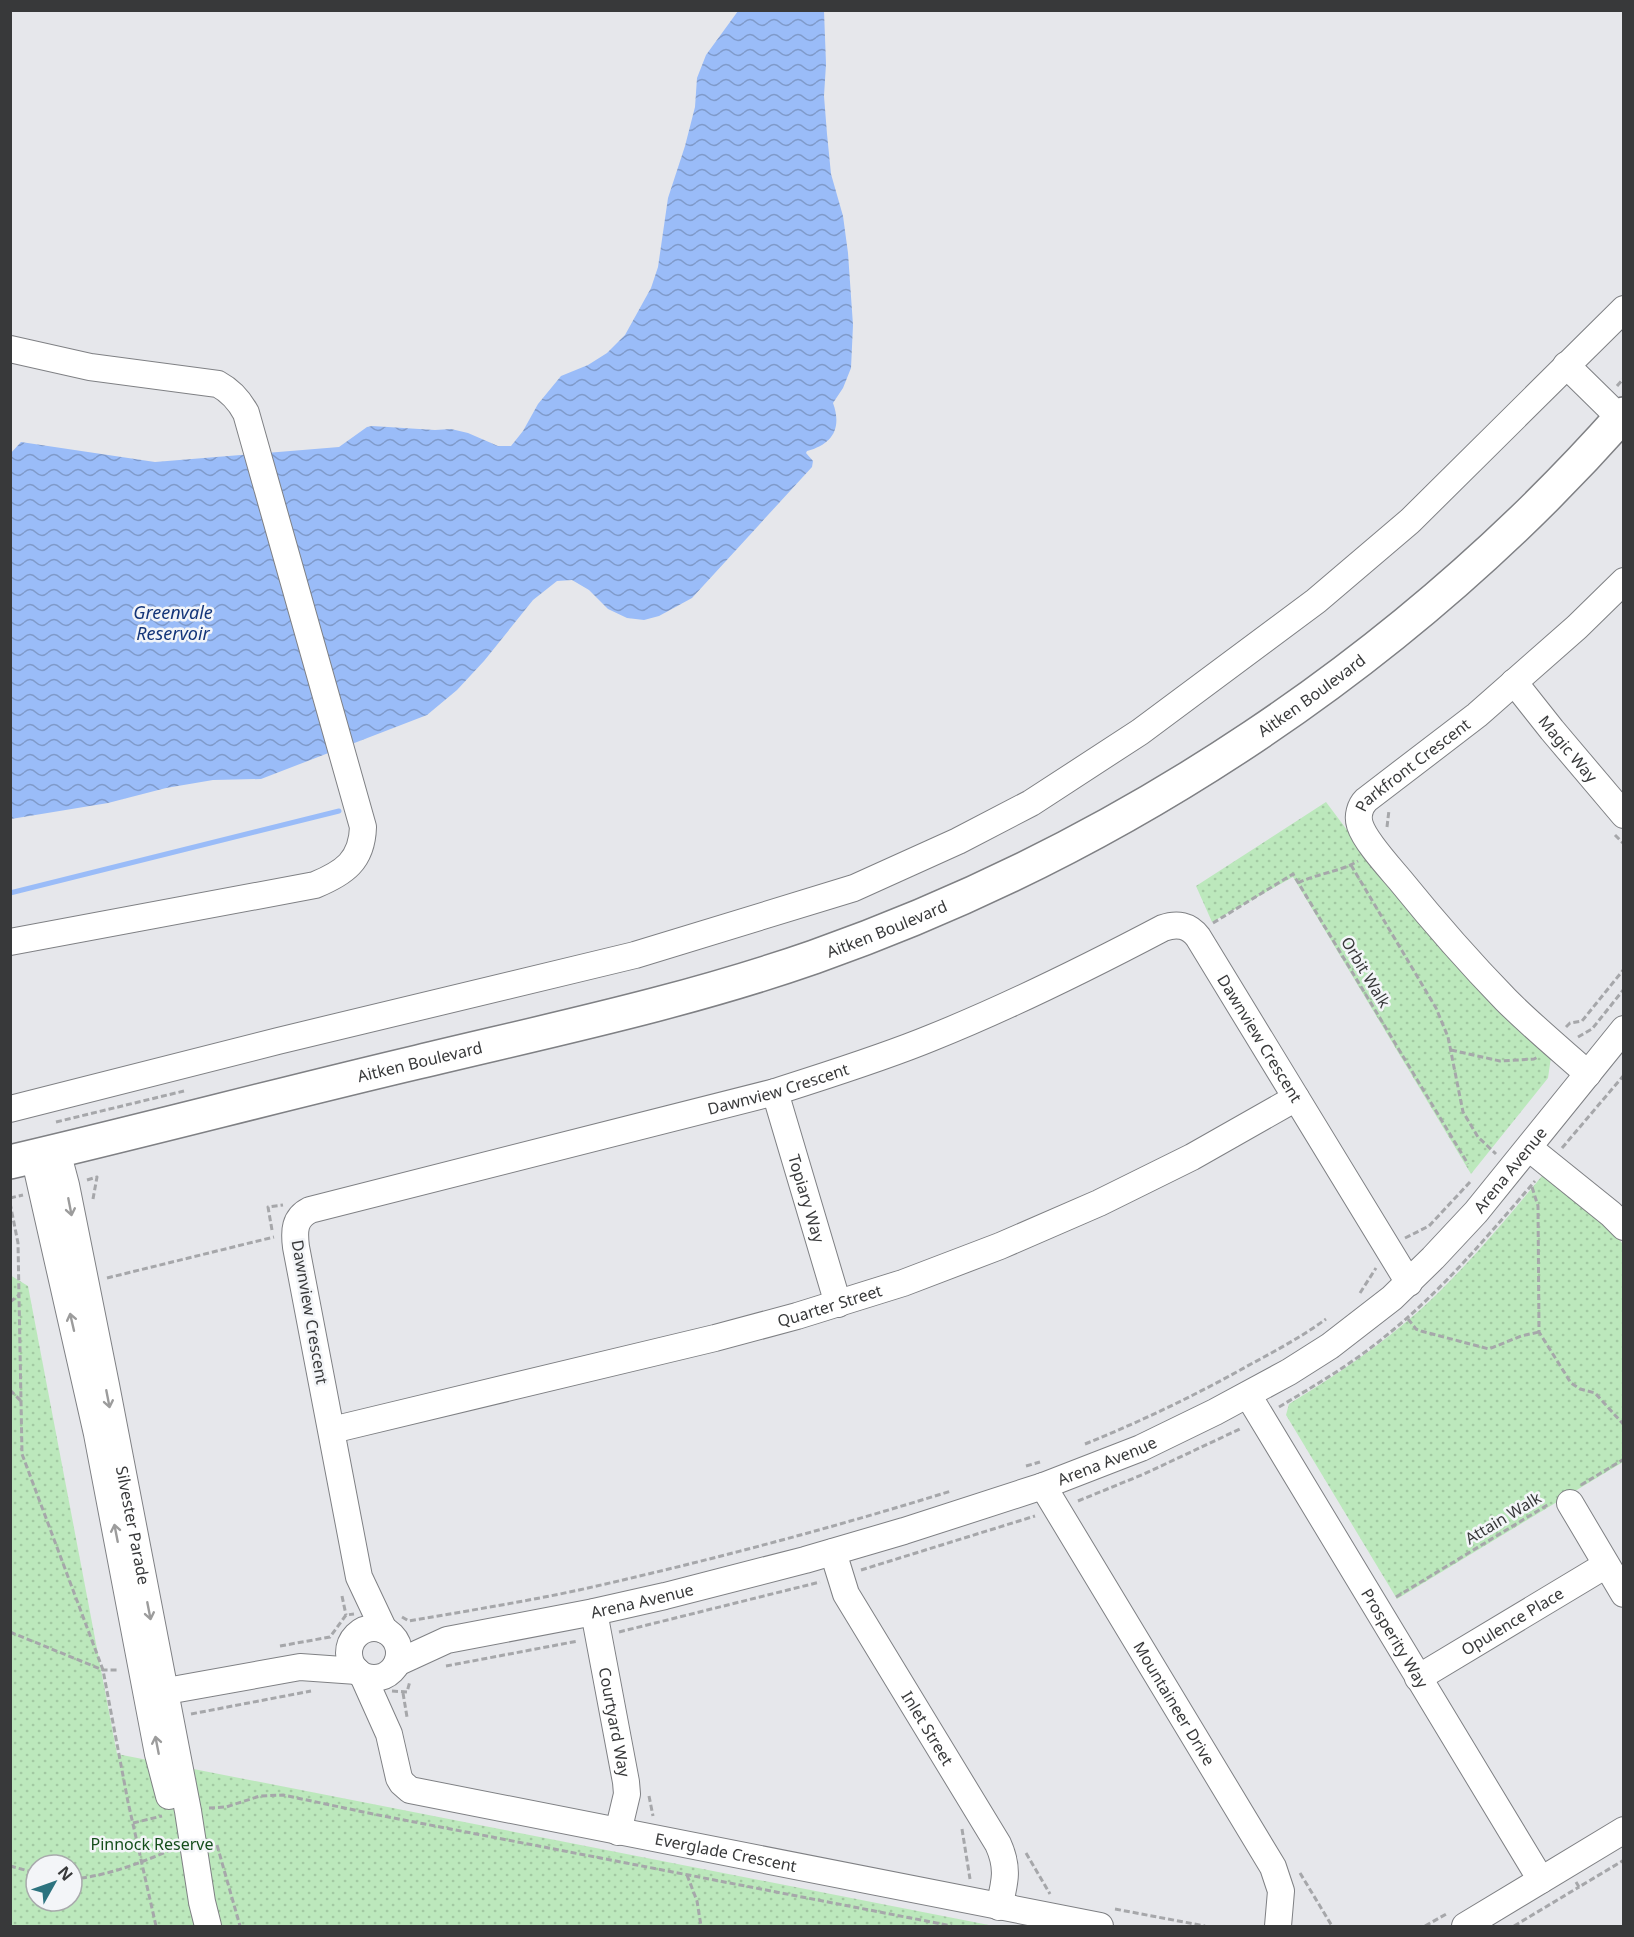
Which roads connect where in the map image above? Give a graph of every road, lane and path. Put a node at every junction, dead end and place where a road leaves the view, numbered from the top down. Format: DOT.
graph roads {
  1 [pos="1623,309"];
  2 [pos="10,349"];
  3 [pos="1566,364"];
  4 [pos="1623,378"];
  5 [pos="1615,411"];
  6 [pos="1623,581"];
  7 [pos="1514,682"];
  8 [pos="1390,808"];
  9 [pos="1623,815"];
  10 [pos="1376,849"];
  11 [pos="1351,865"];
  12 [pos="1298,883"];
  13 [pos="1212,922"];
  14 [pos="10,942"];
  15 [pos="1623,969"];
  16 [pos="1623,989"];
  17 [pos="1623,1029"];
  18 [pos="1558,1047"];
  19 [pos="1451,1050"];
  20 [pos="1588,1074"];
  21 [pos="1623,1075"];
  22 [pos="187,1090"];
  23 [pos="775,1092"];
  24 [pos="1296,1098"];
  25 [pos="10,1109"];
  26 [pos="1501,1144"];
  27 [pos="38,1148"];
  28 [pos="1529,1148"];
  29 [pos="1494,1153"];
  30 [pos="1488,1160"];
  31 [pos="1468,1164"];
  32 [pos="1550,1164"];
  33 [pos="1470,1182"];
  34 [pos="10,1203"];
  35 [pos="1623,1227"];
  36 [pos="274,1237"];
  37 [pos="1382,1260"];
  38 [pos="109,1289"];
  39 [pos="1400,1291"];
  40 [pos="1359,1294"];
  41 [pos="19,1295"];
  42 [pos="10,1302"];
  43 [pos="838,1304"];
  44 [pos="1330,1316"];
  45 [pos="1539,1332"];
  46 [pos="10,1390"];
  47 [pos="1248,1395"];
  48 [pos="21,1401"];
  49 [pos="1623,1425"];
  50 [pos="332,1430"];
  51 [pos="1081,1446"];
  52 [pos="1623,1459"];
  53 [pos="1018,1469"];
  54 [pos="1041,1474"];
  55 [pos="951,1491"];
  56 [pos="1568,1497"];
  57 [pos="833,1552"];
  58 [pos="1606,1565"];
  59 [pos="1623,1594"];
  60 [pos="1400,1607"];
  61 [pos="594,1612"];
  62 [pos="368,1628"];
  63 [pos="10,1632"];
  64 [pos="447,1640"];
  65 [pos="274,1647"];
  66 [pos="395,1666"];
  67 [pos="300,1667"];
  68 [pos="104,1670"];
  69 [pos="360,1673"];
  70 [pos="1418,1678"];
  71 [pos="156,1694"];
  72 [pos="389,1734"];
  73 [pos="181,1812"];
  74 [pos="133,1823"];
  75 [pos="1623,1830"];
  76 [pos="618,1832"];
  77 [pos="183,1845"];
  78 [pos="142,1862"];
  79 [pos="687,1875"];
  80 [pos="84,1878"];
  81 [pos="1541,1880"];
  82 [pos="1579,1887"];
  83 [pos="999,1906"];
  84 [pos="205,1914"];
  85 [pos="156,1926"];
  86 [pos="701,1926"];
  87 [pos="952,1926"];
  88 [pos="1101,1926"];
  89 [pos="1278,1926"];
  90 [pos="1465,1926"];
  91 [pos="1514,1926"];
  1 -- 3 [label="street"];
  2 -- 14 [label="street"];
  3 -- 5 [label="street"];
  3 -- 25 [label="street"];
  4 -- 5 [label="path"];
  5 -- 27 [label="main road, Aitken Boulevard"];
  6 -- 7 [label="street, Parkfront Crescent"];
  7 -- 9 [label="street, Magic Way"];
  7 -- 10 [label="street, Parkfront Crescent"];
  8 -- 10 [label="path"];
  10 -- 11 [label="path"];
  10 -- 18 [label="street, Parkfront Crescent"];
  11 -- 12 [label="path"];
  11 -- 19 [label="path"];
  12 -- 13 [label="path"];
  12 -- 31 [label="path, Orbit Walk"];
  15 -- 18 [label="path"];
  16 -- 18 [label="path"];
  17 -- 20 [label="street, Arena Avenue"];
  18 -- 19 [label="path"];
  18 -- 20 [label="street, Parkfront Crescent"];
  19 -- 29 [label="path"];
  20 -- 28 [label="street, Arena Avenue"];
  21 -- 32 [label="path"];
  22 -- 27 [label="path"];
  23 -- 24 [label="street, Dawnview Crescent"];
  23 -- 43 [label="street, Topiary Way"];
  23 -- 50 [label="street, Dawnview Crescent"];
  24 -- 37 [label="street, Dawnview Crescent"];
  24 -- 43 [label="street, Quarter Street"];
  26 -- 29 [label="path"];
  27 -- 71 [label="street, Silvester Parade"];
  28 -- 32 [label="street"];
  28 -- 39 [label="street, Arena Avenue"];
  29 -- 30 [label="path"];
  32 -- 35 [label="street"];
  32 -- 45 [label="path"];
  33 -- 37 [label="path"];
  34 -- 41 [label="path"];
  36 -- 38 [label="path"];
  37 -- 39 [label="street, Dawnview Crescent"];
  37 -- 39 [label="path"];
  37 -- 40 [label="path"];
  39 -- 45 [label="path"];
  39 -- 47 [label="street, Arena Avenue"];
  41 -- 42 [label="path"];
  41 -- 48 [label="path"];
  43 -- 50 [label="street, Quarter Street"];
  44 -- 51 [label="path"];
  45 -- 49 [label="path"];
  46 -- 48 [label="path"];
  47 -- 54 [label="street, Arena Avenue"];
  47 -- 70 [label="street, Prosperity Way"];
  48 -- 68 [label="path"];
  50 -- 62 [label="street, Dawnview Crescent"];
  52 -- 56 [label="path, Attain Walk"];
  53 -- 54 [label="path"];
  54 -- 57 [label="street, Arena Avenue"];
  54 -- 89 [label="street, Mountaineer Drive"];
  55 -- 62 [label="path"];
  56 -- 58 [label="street"];
  56 -- 60 [label="path, Attain Walk"];
  57 -- 61 [label="street, Arena Avenue"];
  57 -- 83 [label="street, Inlet Street"];
  58 -- 59 [label="street"];
  58 -- 70 [label="street, Opulence Place"];
  61 -- 64 [label="street, Arena Avenue"];
  61 -- 76 [label="street, Courtyard Way"];
  62 -- 64 [label="street, Arena Avenue"];
  62 -- 65 [label="path"];
  62 -- 66 [label="street"];
  62 -- 67 [label="street"];
  62 -- 69 [label="street"];
  63 -- 68 [label="path"];
  64 -- 66 [label="street, Arena Avenue"];
  66 -- 69 [label="street"];
  66 -- 72 [label="street, Everglade Crescent"];
  67 -- 69 [label="street"];
  67 -- 71 [label="street"];
  68 -- 74 [label="path"];
  69 -- 72 [label="street, Everglade Crescent"];
  70 -- 81 [label="street, Prosperity Way"];
  71 -- 73 [label="street, Silvester Parade"];
  72 -- 76 [label="street, Everglade Crescent"];
  73 -- 74 [label="path"];
  73 -- 77 [label="street, Silvester Parade"];
  73 -- 79 [label="path"];
  73 -- 84 [label="street, Silvester Parade"];
  74 -- 78 [label="path"];
  75 -- 81 [label="street"];
  76 -- 83 [label="street, Everglade Crescent"];
  77 -- 78 [label="path"];
  77 -- 84 [label="street, Silvester Parade"];
  78 -- 80 [label="path"];
  78 -- 85 [label="path"];
  79 -- 86 [label="path"];
  79 -- 87 [label="path"];
  81 -- 90 [label="street"];
  82 -- 91 [label="path"];
  83 -- 88 [label="street, Everglade Crescent"];
}
